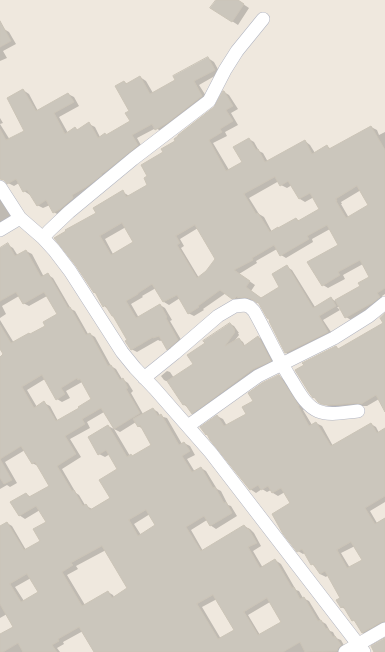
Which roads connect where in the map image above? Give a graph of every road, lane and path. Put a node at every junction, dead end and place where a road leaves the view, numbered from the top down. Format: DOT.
graph roads {
  1 [pos="263,19"];
  2 [pos="0,187"];
  3 [pos="20,218"];
  4 [pos="0,230"];
  5 [pos="45,235"];
  6 [pos="385,303"];
  7 [pos="282,364"];
  8 [pos="144,378"];
  9 [pos="358,411"];
  10 [pos="188,426"];
  11 [pos="385,629"];
  12 [pos="361,648"];
  13 [pos="345,652"];
  1 -- 5 [label="street"];
  2 -- 3 [label="street"];
  3 -- 4 [label="street"];
  3 -- 5 [label="street"];
  5 -- 8 [label="street"];
  6 -- 7 [label="street"];
  7 -- 8 [label="street"];
  7 -- 9 [label="street"];
  7 -- 10 [label="street"];
  8 -- 10 [label="street"];
  10 -- 12 [label="street"];
  11 -- 12 [label="street"];
  12 -- 13 [label="street"];
}
